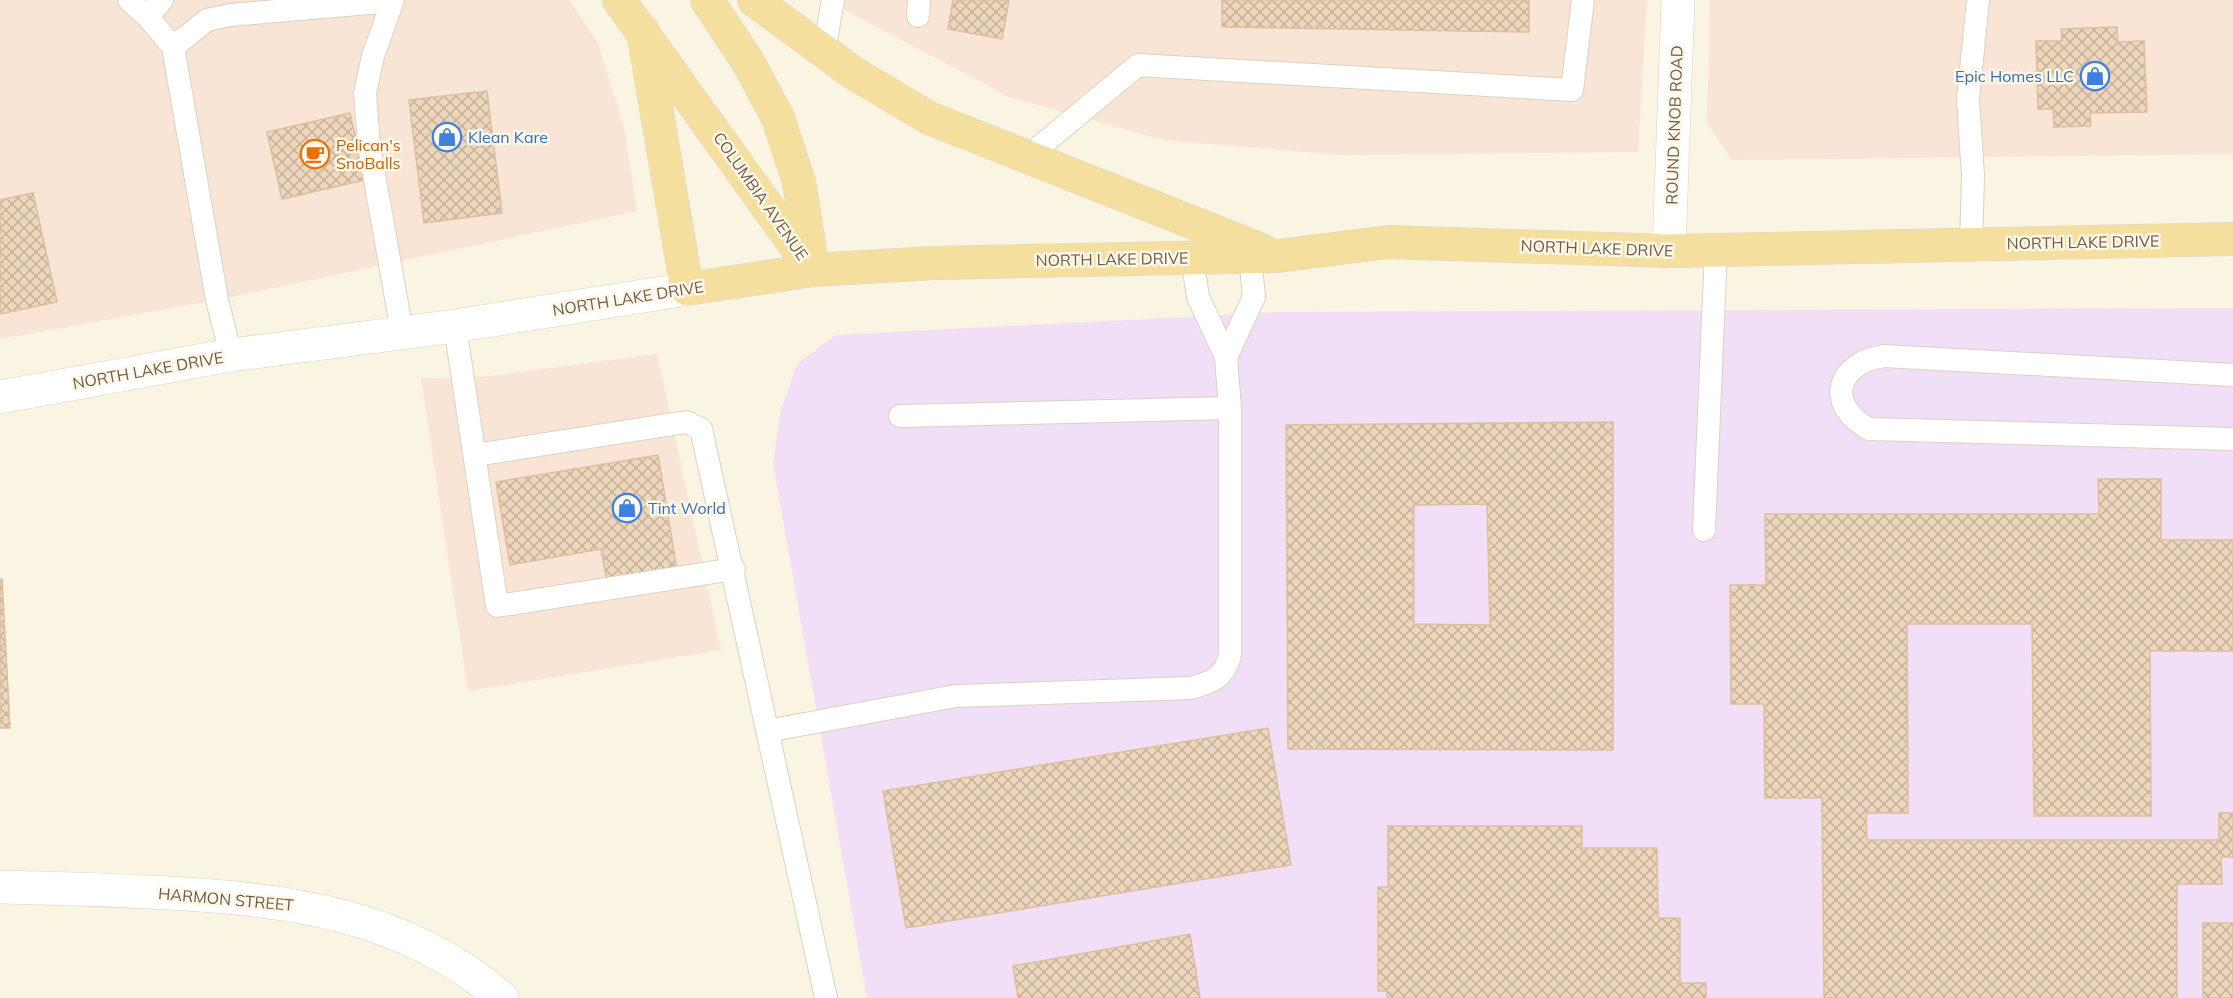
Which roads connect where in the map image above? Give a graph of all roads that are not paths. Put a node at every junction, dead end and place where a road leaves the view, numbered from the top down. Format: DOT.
graph roads {
  1 [pos="129,0"];
  2 [pos="162,0"];
  3 [pos="393,0"];
  4 [pos="619,0"];
  5 [pos="707,0"];
  6 [pos="754,0"];
  7 [pos="833,0"];
  8 [pos="1583,0"];
  9 [pos="1678,0"];
  10 [pos="1978,0"];
  11 [pos="148,17"];
  12 [pos="643,31"];
  13 [pos="173,47"];
  14 [pos="824,52"];
  15 [pos="1026,158"];
  16 [pos="2233,239"];
  17 [pos="1971,245"];
  18 [pos="1716,250"];
  19 [pos="1669,251"];
  20 [pos="1192,257"];
  21 [pos="1264,257"];
  22 [pos="813,270"];
  23 [pos="687,289"];
  24 [pos="455,326"];
  25 [pos="402,332"];
  26 [pos="231,355"];
  27 [pos="1226,357"];
  28 [pos="2233,375"];
  29 [pos="0,397"];
  30 [pos="1230,408"];
  31 [pos="900,416"];
  32 [pos="2233,439"];
  33 [pos="475,455"];
  34 [pos="1704,530"];
  35 [pos="734,569"];
  36 [pos="767,731"];
  37 [pos="0,888"];
  38 [pos="502,998"];
  39 [pos="826,998"];
  1 -- 11 [label="lane"];
  2 -- 11 [label="lane"];
  3 -- 13 [label="lane"];
  3 -- 25 [label="lane"];
  4 -- 12 [label="main road, COLUMBIA AVENUE"];
  5 -- 22 [label="main road, COLUMBIA AVENUE"];
  6 -- 14 [label="main road"];
  7 -- 14 [label="lane"];
  8 -- 15 [label="lane"];
  9 -- 19 [label="street, ROUND KNOB ROAD"];
  10 -- 17 [label="lane"];
  11 -- 13 [label="lane"];
  12 -- 22 [label="main road, COLUMBIA AVENUE"];
  12 -- 23 [label="main road"];
  13 -- 26 [label="lane"];
  14 -- 15 [label="main road"];
  15 -- 21 [label="main road"];
  16 -- 17 [label="main road, NORTH LAKE DRIVE"];
  17 -- 18 [label="main road, NORTH LAKE DRIVE"];
  18 -- 19 [label="main road, NORTH LAKE DRIVE"];
  18 -- 34 [label="lane"];
  19 -- 21 [label="main road, NORTH LAKE DRIVE"];
  20 -- 21 [label="main road, NORTH LAKE DRIVE"];
  20 -- 22 [label="main road, NORTH LAKE DRIVE"];
  20 -- 27 [label="lane"];
  21 -- 27 [label="lane"];
  22 -- 23 [label="main road, NORTH LAKE DRIVE"];
  23 -- 24 [label="street, NORTH LAKE DRIVE"];
  24 -- 25 [label="street, NORTH LAKE DRIVE"];
  24 -- 33 [label="lane"];
  25 -- 26 [label="street, NORTH LAKE DRIVE"];
  26 -- 29 [label="street, NORTH LAKE DRIVE"];
  27 -- 30 [label="lane"];
  28 -- 32 [label="lane"];
  30 -- 31 [label="lane"];
  30 -- 36 [label="lane"];
  33 -- 35 [label="lane"];
  33 -- 35 [label="lane"];
  35 -- 36 [label="lane"];
  36 -- 39 [label="lane"];
  37 -- 38 [label="street, HARMON STREET"];
}
